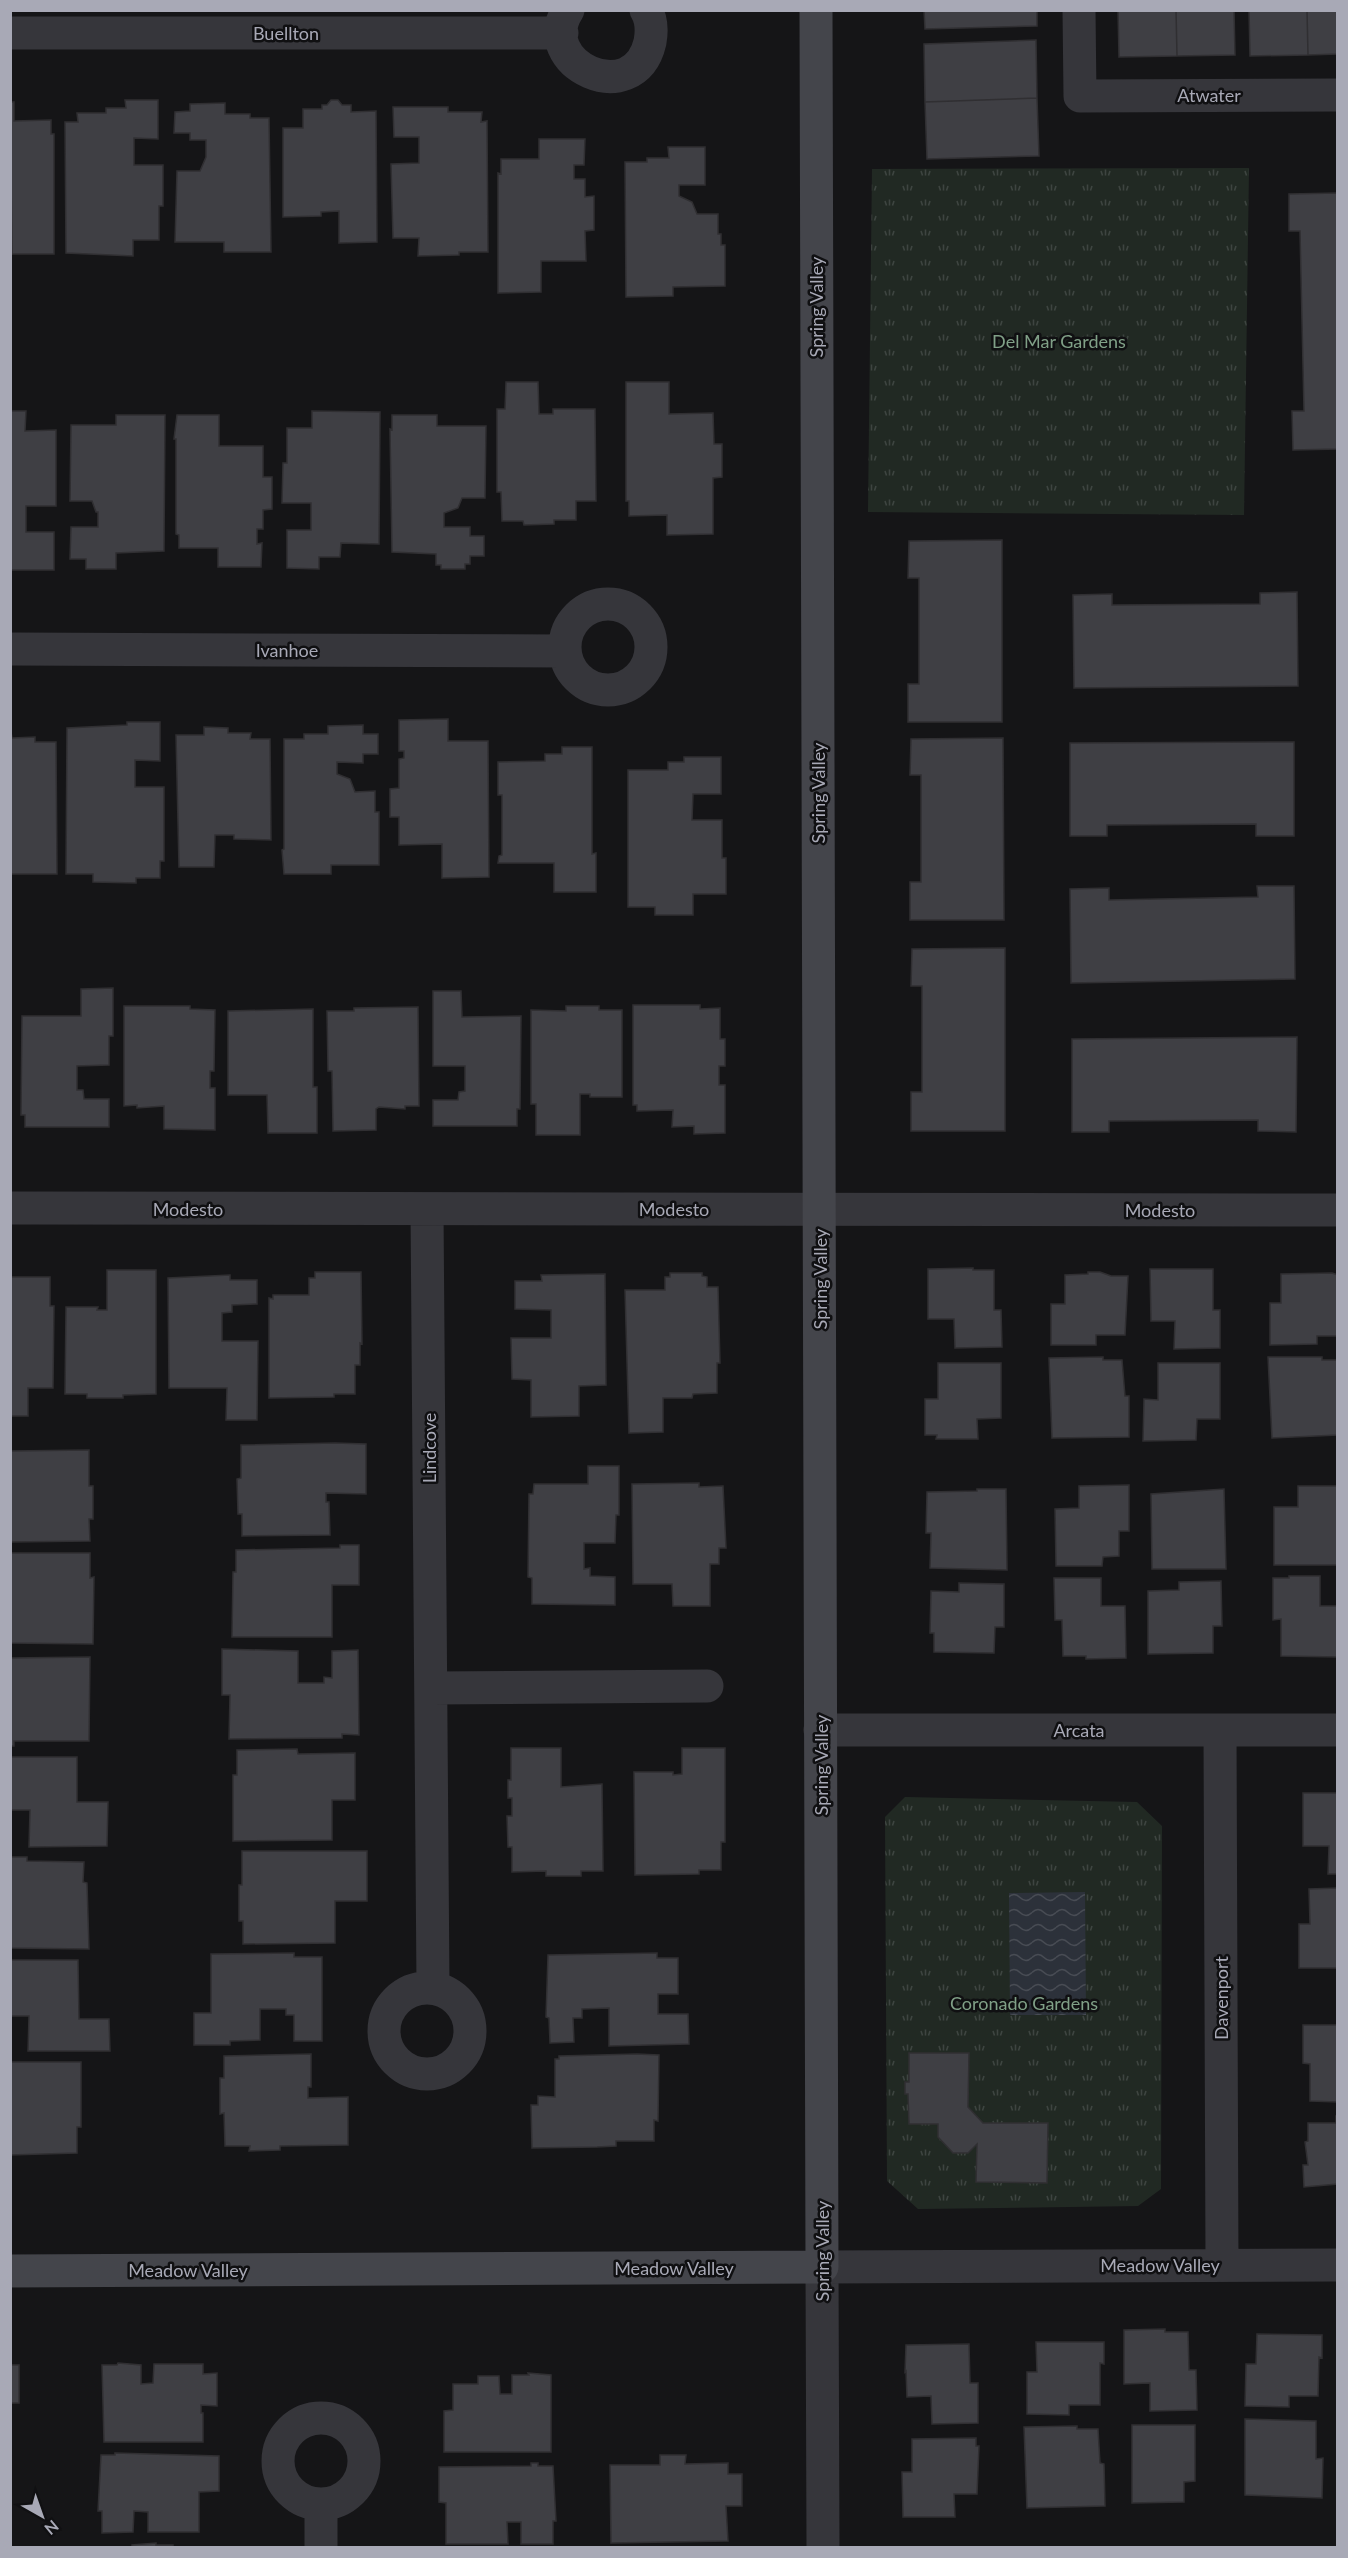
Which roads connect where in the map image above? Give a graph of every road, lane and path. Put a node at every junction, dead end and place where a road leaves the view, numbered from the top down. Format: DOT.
graph roads {
  1 [pos="646,10"];
  2 [pos="816,10"];
  3 [pos="1079,10"];
  4 [pos="565,22"];
  5 [pos="10,33"];
  6 [pos="1338,95"];
  7 [pos="10,649"];
  8 [pos="564,651"];
  9 [pos="10,1208"];
  10 [pos="427,1209"];
  11 [pos="819,1209"];
  12 [pos="1338,1210"];
  13 [pos="707,1686"];
  14 [pos="431,1688"];
  15 [pos="820,1730"];
  16 [pos="1220,1730"];
  17 [pos="1338,1730"];
  18 [pos="433,1987"];
  19 [pos="1222,2265"];
  20 [pos="1338,2265"];
  21 [pos="822,2267"];
  22 [pos="10,2271"];
  23 [pos="321,2505"];
  24 [pos="321,2547"];
  25 [pos="823,2547"];
  1 -- 4 [label="street, Buellton"];
  2 -- 11 [label="street, Spring Valley"];
  3 -- 6 [label="street, Atwater"];
  4 -- 5 [label="street, Buellton"];
  7 -- 8 [label="street, Ivanhoe"];
  9 -- 10 [label="street, Modesto"];
  10 -- 11 [label="street, Modesto"];
  10 -- 14 [label="street, Lindcove"];
  11 -- 12 [label="street, Modesto"];
  11 -- 15 [label="street, Spring Valley"];
  13 -- 14 [label="street"];
  14 -- 18 [label="street, Lindcove"];
  15 -- 16 [label="street, Arcata"];
  15 -- 21 [label="street, Spring Valley"];
  16 -- 17 [label="street, Arcata"];
  16 -- 19 [label="street, Davenport"];
  19 -- 20 [label="street, Meadow Valley"];
  19 -- 21 [label="street, Meadow Valley"];
  21 -- 22 [label="street, Meadow Valley"];
  21 -- 25 [label="street, Spring Valley"];
  23 -- 24 [label="street"];
}
